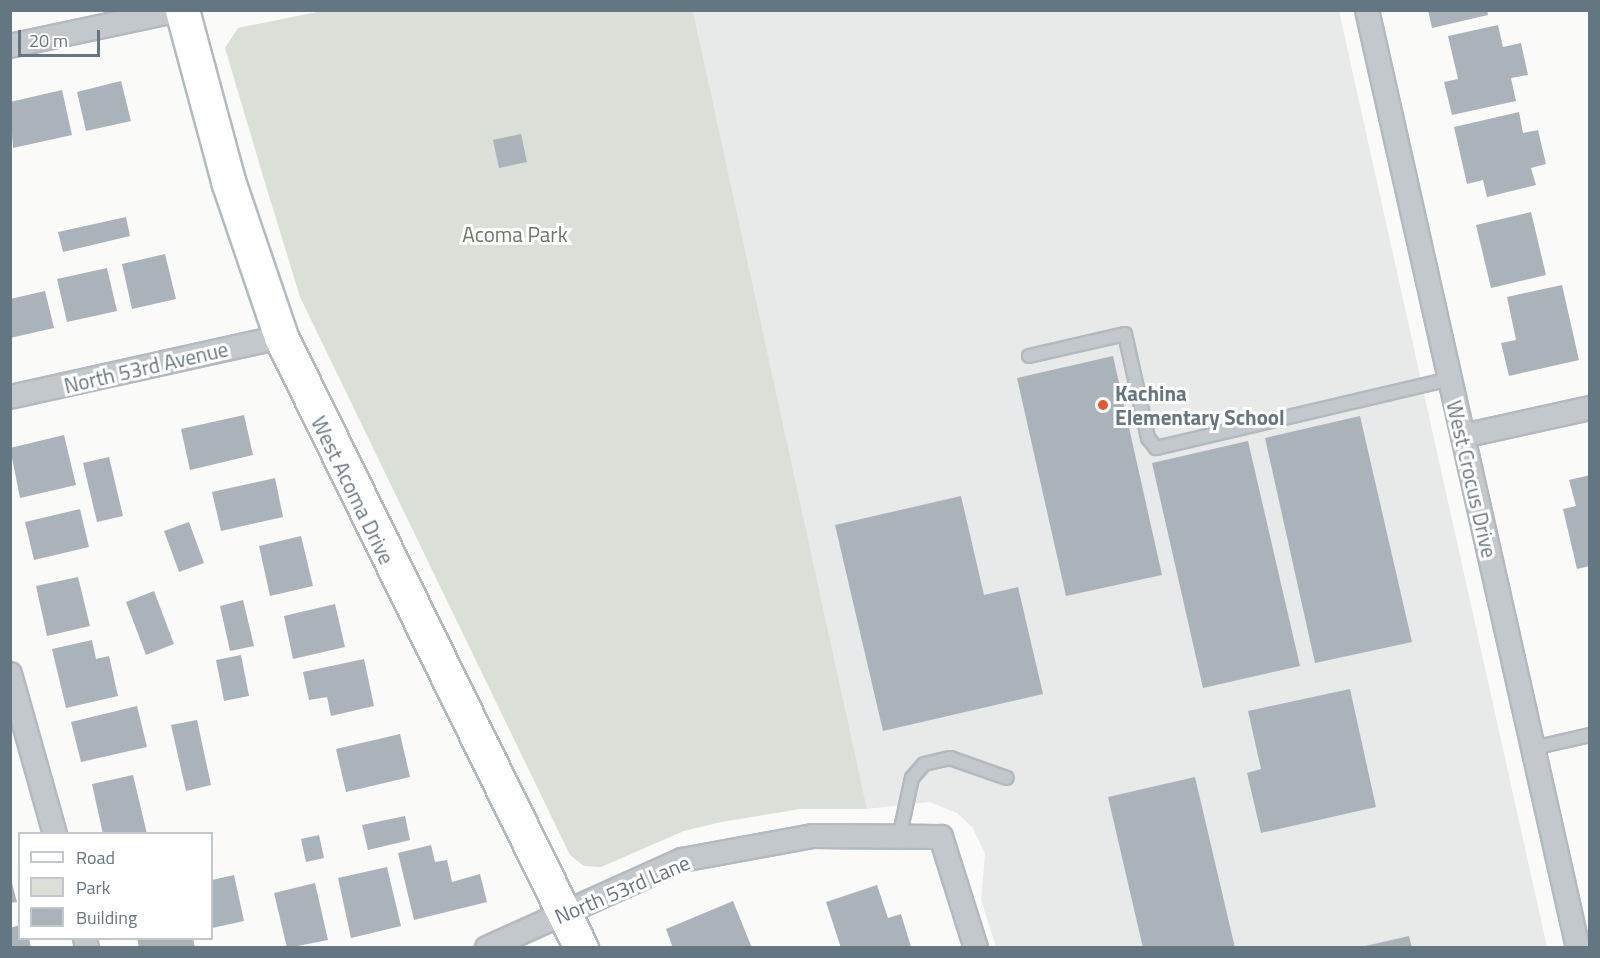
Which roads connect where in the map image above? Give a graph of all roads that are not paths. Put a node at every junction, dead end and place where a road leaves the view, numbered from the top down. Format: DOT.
graph roads {
  1 [pos="181,10"];
  2 [pos="1367,10"];
  3 [pos="10,46"];
  4 [pos="281,336"];
  5 [pos="1029,356"];
  6 [pos="1450,379"];
  7 [pos="10,397"];
  8 [pos="1590,408"];
  9 [pos="1463,436"];
  10 [pos="10,674"];
  11 [pos="1590,735"];
  12 [pos="1533,748"];
  13 [pos="1007,778"];
  14 [pos="54,832"];
  15 [pos="899,838"];
  16 [pos="564,913"];
  17 [pos="487,948"];
  18 [pos="581,948"];
  19 [pos="976,948"];
  20 [pos="1578,948"];
  1 -- 3 [label="street"];
  1 -- 4 [label="street, West Acoma Drive"];
  2 -- 6 [label="street, West Crocus Drive"];
  4 -- 7 [label="street, North 53rd Avenue"];
  4 -- 16 [label="street, West Acoma Drive"];
  5 -- 6 [label="lane"];
  6 -- 9 [label="street, West Crocus Drive"];
  8 -- 9 [label="street"];
  9 -- 12 [label="street, West Crocus Drive"];
  10 -- 14 [label="street"];
  11 -- 12 [label="lane"];
  12 -- 20 [label="street, West Crocus Drive"];
  13 -- 15 [label="lane"];
  15 -- 16 [label="street, North 53rd Lane"];
  15 -- 19 [label="street, North 53rd Lane"];
  16 -- 17 [label="street, North 53rd Lane"];
  16 -- 18 [label="street, West Acoma Drive"];
}
